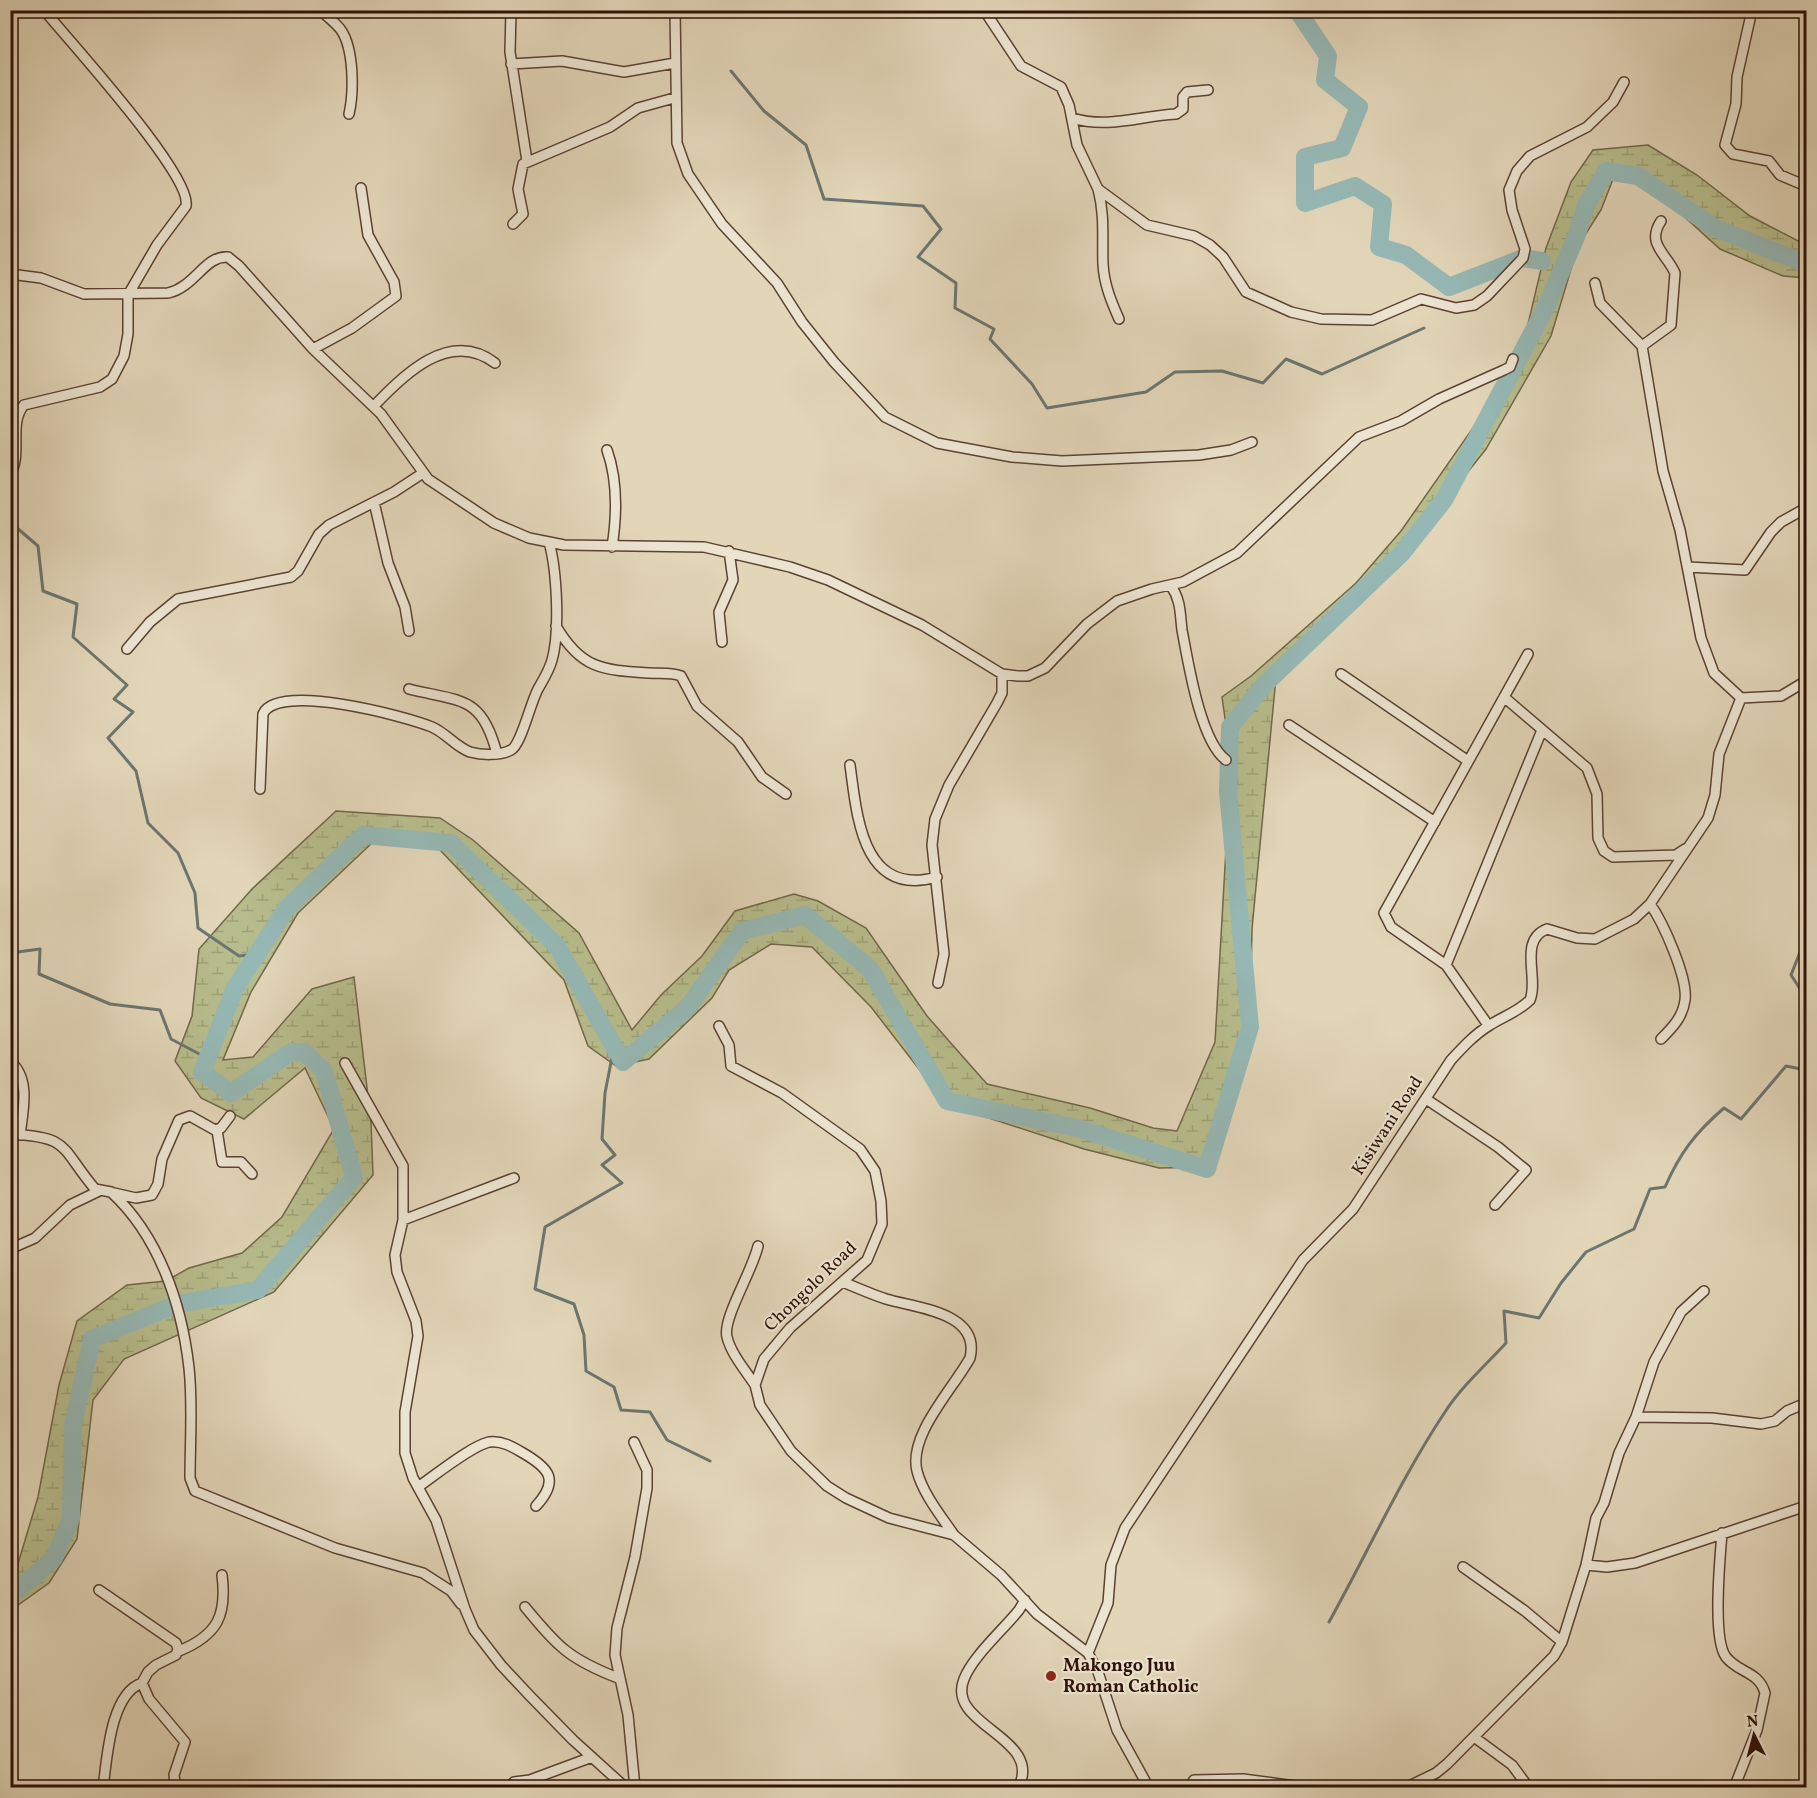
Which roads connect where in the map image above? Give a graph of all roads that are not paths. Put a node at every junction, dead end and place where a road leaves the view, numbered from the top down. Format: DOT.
graph roads {
  1 [pos="44,10"];
  2 [pos="321,10"];
  3 [pos="511,10"];
  4 [pos="675,10"];
  5 [pos="984,10"];
  6 [pos="1752,10"];
  7 [pos="675,63"];
  8 [pos="511,64"];
  9 [pos="1624,82"];
  10 [pos="1208,90"];
  11 [pos="675,98"];
  12 [pos="349,114"];
  13 [pos="1072,118"];
  14 [pos="527,161"];
  15 [pos="1806,186"];
  16 [pos="361,188"];
  17 [pos="1098,189"];
  18 [pos="1661,221"];
  19 [pos="513,224"];
  20 [pos="10,274"];
  21 [pos="1594,283"];
  22 [pos="128,295"];
  23 [pos="1119,319"];
  24 [pos="1642,346"];
  25 [pos="313,349"];
  26 [pos="1513,359"];
  27 [pos="495,363"];
  28 [pos="374,406"];
  29 [pos="1252,442"];
  30 [pos="608,450"];
  31 [pos="423,473"];
  32 [pos="10,475"];
  33 [pos="374,502"];
  34 [pos="1806,508"];
  35 [pos="549,543"];
  36 [pos="612,548"];
  37 [pos="729,551"];
  38 [pos="1688,567"];
  39 [pos="1171,586"];
  40 [pos="556,626"];
  41 [pos="409,631"];
  42 [pos="722,642"];
  43 [pos="127,649"];
  44 [pos="1528,654"];
  45 [pos="1002,674"];
  46 [pos="1341,674"];
  47 [pos="1806,681"];
  48 [pos="410,689"];
  49 [pos="1504,698"];
  50 [pos="1741,698"];
  51 [pos="1289,725"];
  52 [pos="1542,730"];
  53 [pos="497,754"];
  54 [pos="1226,760"];
  55 [pos="1468,761"];
  56 [pos="850,765"];
  57 [pos="260,789"];
  58 [pos="786,794"];
  59 [pos="1435,822"];
  60 [pos="1693,844"];
  61 [pos="937,877"];
  62 [pos="1650,904"];
  63 [pos="1446,965"];
  64 [pos="939,983"];
  65 [pos="1488,1025"];
  66 [pos="719,1026"];
  67 [pos="1661,1039"];
  68 [pos="10,1061"];
  69 [pos="345,1063"];
  70 [pos="1426,1099"];
  71 [pos="230,1116"];
  72 [pos="217,1130"];
  73 [pos="15,1135"];
  74 [pos="252,1174"];
  75 [pos="514,1178"];
  76 [pos="99,1191"];
  77 [pos="111,1192"];
  78 [pos="1495,1205"];
  79 [pos="403,1220"];
  80 [pos="758,1246"];
  81 [pos="10,1249"];
  82 [pos="843,1282"];
  83 [pos="1704,1291"];
  84 [pos="755,1385"];
  85 [pos="1806,1403"];
  86 [pos="1636,1417"];
  87 [pos="634,1442"];
  88 [pos="418,1487"];
  89 [pos="536,1506"];
  90 [pos="1806,1506"];
  91 [pos="1722,1533"];
  92 [pos="954,1535"];
  93 [pos="1586,1565"];
  94 [pos="1462,1567"];
  95 [pos="222,1575"];
  96 [pos="99,1590"];
  97 [pos="1024,1600"];
  98 [pos="525,1607"];
  99 [pos="465,1609"];
  100 [pos="1562,1642"];
  101 [pos="178,1651"];
  102 [pos="1088,1653"];
  103 [pos="618,1678"];
  104 [pos="142,1683"];
  105 [pos="1474,1737"];
  106 [pos="592,1757"];
  107 [pos="514,1782"];
  108 [pos="103,1788"];
  109 [pos="181,1788"];
  110 [pos="626,1788"];
  111 [pos="634,1788"];
  112 [pos="1018,1788"];
  113 [pos="1149,1788"];
  114 [pos="1189,1788"];
  115 [pos="1311,1788"];
  116 [pos="1405,1788"];
  117 [pos="1529,1788"];
  118 [pos="1734,1788"];
  1 -- 22 [label="street"];
  2 -- 12 [label="street"];
  3 -- 8 [label="street"];
  4 -- 7 [label="street"];
  5 -- 13 [label="street"];
  6 -- 15 [label="street"];
  7 -- 8 [label="street"];
  7 -- 11 [label="street"];
  8 -- 14 [label="street"];
  9 -- 17 [label="street"];
  10 -- 13 [label="street"];
  11 -- 14 [label="street"];
  11 -- 29 [label="street"];
  13 -- 17 [label="street"];
  14 -- 19 [label="street"];
  16 -- 25 [label="street"];
  17 -- 23 [label="street"];
  18 -- 24 [label="street"];
  20 -- 22 [label="street"];
  21 -- 24 [label="street"];
  22 -- 25 [label="street"];
  22 -- 32 [label="street"];
  24 -- 38 [label="street"];
  25 -- 28 [label="street"];
  26 -- 39 [label="street"];
  27 -- 28 [label="street"];
  28 -- 31 [label="street"];
  30 -- 36 [label="street"];
  31 -- 33 [label="street"];
  31 -- 35 [label="street"];
  33 -- 41 [label="street"];
  33 -- 43 [label="street"];
  34 -- 38 [label="street"];
  35 -- 36 [label="street"];
  35 -- 40 [label="street"];
  36 -- 37 [label="street"];
  37 -- 42 [label="street"];
  37 -- 45 [label="street"];
  38 -- 50 [label="street"];
  39 -- 45 [label="street"];
  39 -- 54 [label="street"];
  40 -- 53 [label="street"];
  40 -- 58 [label="street"];
  44 -- 49 [label="street"];
  45 -- 61 [label="street"];
  46 -- 55 [label="street"];
  47 -- 50 [label="street"];
  48 -- 53 [label="street"];
  49 -- 52 [label="street"];
  49 -- 55 [label="street"];
  50 -- 60 [label="street, Kisiwani Road"];
  51 -- 59 [label="street"];
  52 -- 60 [label="street"];
  52 -- 63 [label="street"];
  53 -- 57 [label="street"];
  55 -- 59 [label="street"];
  56 -- 61 [label="street"];
  59 -- 63 [label="street"];
  60 -- 62 [label="street, Kisiwani Road"];
  61 -- 64 [label="street"];
  62 -- 65 [label="street, Kisiwani Road"];
  62 -- 67 [label="street"];
  63 -- 65 [label="street"];
  65 -- 70 [label="street, Kisiwani Road"];
  66 -- 82 [label="street, Chongolo Road"];
  68 -- 73 [label="street"];
  69 -- 79 [label="street"];
  70 -- 78 [label="street"];
  70 -- 102 [label="street, Kisiwani Road"];
  71 -- 72 [label="street"];
  72 -- 74 [label="street"];
  72 -- 77 [label="street"];
  73 -- 76 [label="street"];
  75 -- 79 [label="street"];
  76 -- 77 [label="street"];
  76 -- 81 [label="street"];
  77 -- 99 [label="street"];
  79 -- 88 [label="street"];
  80 -- 84 [label="street"];
  82 -- 84 [label="street, Chongolo Road"];
  82 -- 92 [label="street"];
  83 -- 86 [label="street"];
  84 -- 92 [label="street"];
  85 -- 86 [label="street"];
  86 -- 93 [label="street"];
  87 -- 103 [label="street"];
  88 -- 89 [label="street"];
  88 -- 99 [label="street"];
  90 -- 91 [label="street"];
  91 -- 93 [label="street"];
  91 -- 118 [label="street"];
  92 -- 97 [label="street"];
  93 -- 100 [label="street"];
  94 -- 100 [label="street"];
  95 -- 101 [label="street"];
  96 -- 101 [label="street"];
  97 -- 102 [label="street"];
  97 -- 112 [label="street"];
  98 -- 103 [label="street"];
  99 -- 106 [label="street"];
  100 -- 105 [label="street"];
  101 -- 104 [label="street"];
  102 -- 113 [label="street"];
  103 -- 111 [label="street"];
  104 -- 108 [label="street"];
  104 -- 109 [label="street"];
  105 -- 116 [label="street"];
  105 -- 117 [label="street"];
  106 -- 107 [label="street"];
  106 -- 110 [label="street"];
  114 -- 115 [label="street"];
}
